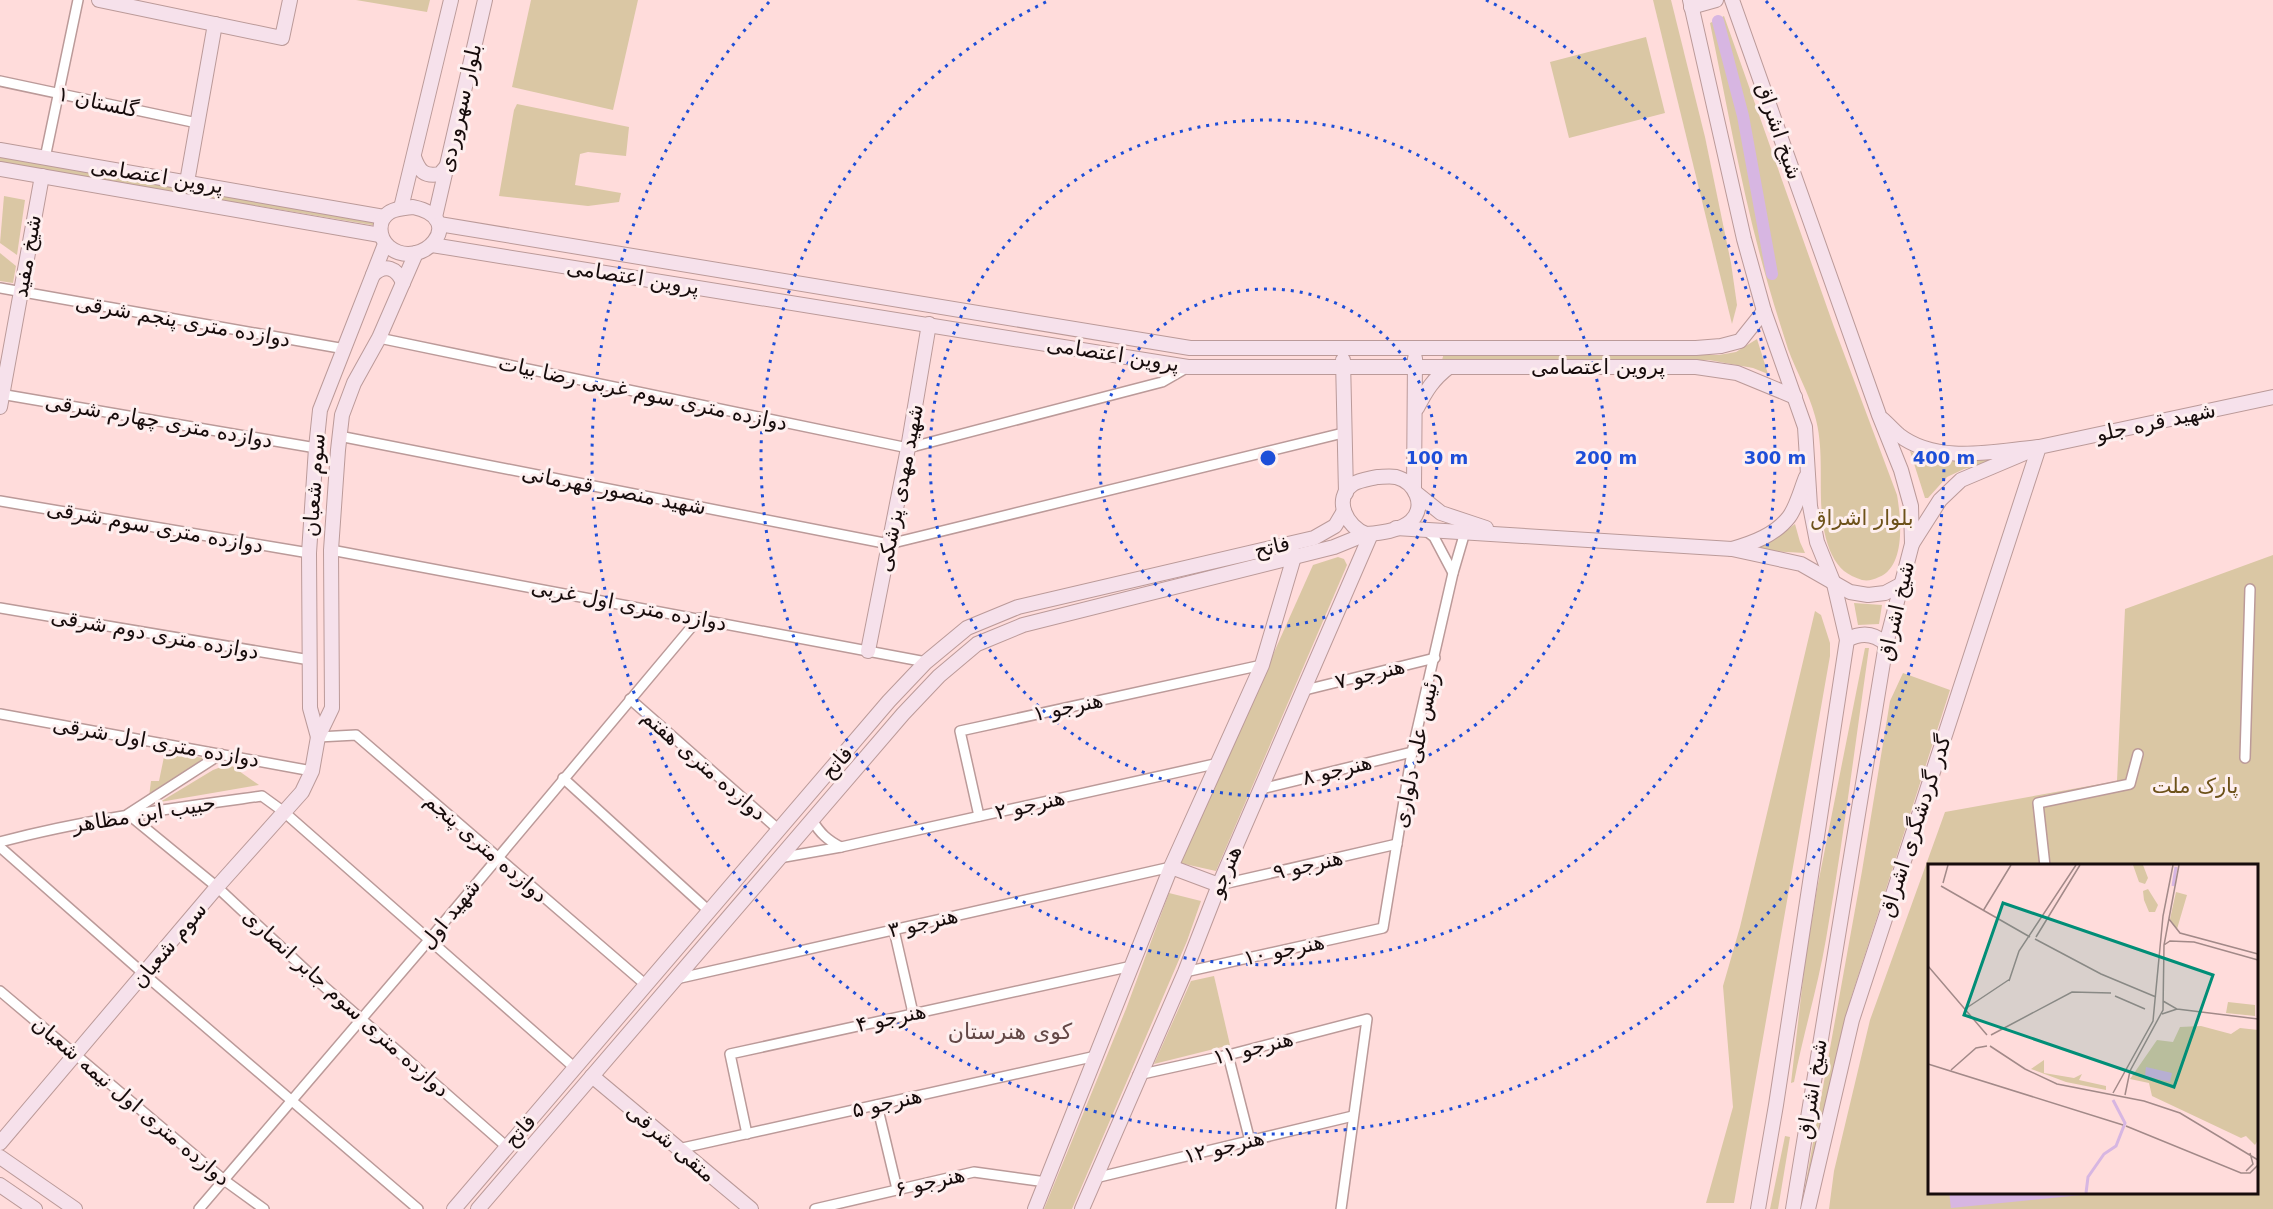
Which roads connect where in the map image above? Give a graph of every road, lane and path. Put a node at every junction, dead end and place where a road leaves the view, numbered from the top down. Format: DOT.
graph roads {
  1 [pos="78,0"];
  2 [pos="99,0"];
  3 [pos="290,0"];
  4 [pos="451,0"];
  5 [pos="485,0"];
  6 [pos="1716,0"];
  7 [pos="1732,0"];
  8 [pos="1690,3"];
  9 [pos="215,24"];
  10 [pos="0,81"];
  11 [pos="58,94"];
  12 [pos="197,123"];
  13 [pos="0,150"];
  14 [pos="414,156"];
  15 [pos="45,158"];
  16 [pos="446,167"];
  17 [pos="0,169"];
  18 [pos="42,176"];
  19 [pos="187,182"];
  20 [pos="401,208"];
  21 [pos="384,217"];
  22 [pos="437,220"];
  23 [pos="383,239"];
  24 [pos="432,245"];
  25 [pos="416,253"];
  26 [pos="373,275"];
  27 [pos="403,283"];
  28 [pos="0,288"];
  29 [pos="21,292"];
  30 [pos="1764,311"];
  31 [pos="929,324"];
  32 [pos="379,338"];
  33 [pos="345,349"];
  34 [pos="1343,349"];
  35 [pos="1415,349"];
  36 [pos="1188,367"];
  37 [pos="1343,368"];
  38 [pos="1416,368"];
  39 [pos="1449,368"];
  40 [pos="1795,397"];
  41 [pos="2273,397"];
  42 [pos="1,398"];
  43 [pos="1415,413"];
  44 [pos="1879,415"];
  45 [pos="1343,433"];
  46 [pos="339,436"];
  47 [pos="2039,447"];
  48 [pos="316,448"];
  49 [pos="908,448"];
  50 [pos="1807,473"];
  51 [pos="1415,491"];
  52 [pos="1346,493"];
  53 [pos="0,501"];
  54 [pos="1344,511"];
  55 [pos="1396,528"];
  56 [pos="1425,530"];
  57 [pos="1465,532"];
  58 [pos="1368,534"];
  59 [pos="1508,535"];
  60 [pos="1290,543"];
  61 [pos="889,544"];
  62 [pos="1912,544"];
  63 [pos="332,549"];
  64 [pos="1732,549"];
  65 [pos="309,553"];
  66 [pos="1294,557"];
  67 [pos="1453,573"];
  68 [pos="1834,584"];
  69 [pos="1902,584"];
  70 [pos="2250,589"];
  71 [pos="0,608"];
  72 [pos="699,618"];
  73 [pos="967,628"];
  74 [pos="1847,640"];
  75 [pos="977,644"];
  76 [pos="1886,644"];
  77 [pos="868,651"];
  78 [pos="1435,658"];
  79 [pos="310,660"];
  80 [pos="926,663"];
  81 [pos="1262,665"];
  82 [pos="1305,690"];
  83 [pos="630,699"];
  84 [pos="0,714"];
  85 [pos="318,737"];
  86 [pos="1412,752"];
  87 [pos="221,754"];
  88 [pos="2138,754"];
  89 [pos="2245,758"];
  90 [pos="1219,763"];
  91 [pos="312,771"];
  92 [pos="563,778"];
  93 [pos="1261,789"];
  94 [pos="284,812"];
  95 [pos="128,814"];
  96 [pos="979,816"];
  97 [pos="812,820"];
  98 [pos="779,830"];
  99 [pos="0,842"];
  100 [pos="1397,844"];
  101 [pos="0,847"];
  102 [pos="841,847"];
  103 [pos="496,857"];
  104 [pos="779,858"];
  105 [pos="2045,864"];
  106 [pos="1171,867"];
  107 [pos="1219,885"];
  108 [pos="217,887"];
  109 [pos="709,911"];
  110 [pos="1383,928"];
  111 [pos="894,930"];
  112 [pos="429,940"];
  113 [pos="1132,966"];
  114 [pos="1185,972"];
  115 [pos="144,975"];
  116 [pos="676,979"];
  117 [pos="646,986"];
  118 [pos="0,991"];
  119 [pos="913,1013"];
  120 [pos="362,1019"];
  121 [pos="76,1054"];
  122 [pos="1228,1055"];
  123 [pos="1096,1056"];
  124 [pos="575,1068"];
  125 [pos="1138,1075"];
  126 [pos="592,1076"];
  127 [pos="292,1101"];
  128 [pos="877,1105"];
  129 [pos="1353,1116"];
  130 [pos="747,1134"];
  131 [pos="1250,1141"];
  132 [pos="0,1143"];
  133 [pos="507,1147"];
  134 [pos="678,1149"];
  135 [pos="0,1157"];
  136 [pos="1095,1178"];
  137 [pos="224,1180"];
  138 [pos="1046,1182"];
  139 [pos="0,1185"];
  140 [pos="897,1189"];
  141 [pos="35,1209"];
  142 [pos="75,1209"];
  143 [pos="199,1209"];
  144 [pos="264,1209"];
  145 [pos="418,1209"];
  146 [pos="454,1209"];
  147 [pos="478,1209"];
  148 [pos="751,1209"];
  149 [pos="815,1209"];
  150 [pos="1035,1209"];
  151 [pos="1082,1209"];
  152 [pos="1341,1209"];
  153 [pos="1758,1209"];
  154 [pos="1793,1209"];
  155 [pos="1808,1209"];
  1 -- 11 [label="street"];
  2 -- 9 [label="main road"];
  3 -- 9 [label="main road"];
  4 -- 14 [label="main road, بلوار سهروردی"];
  5 -- 16 [label="main road, بلوار سهروردی"];
  6 -- 8 [label="main road"];
  7 -- 44 [label="main road, شیخ اشراق"];
  8 -- 30 [label="main road, شیخ اشراق"];
  9 -- 12 [label="main road"];
  10 -- 11 [label="street, گلستان ۱"];
  11 -- 12 [label="street, گلستان ۱"];
  11 -- 15 [label="street"];
  12 -- 19 [label="main road"];
  13 -- 15 [label="main road, پروین اعتصامی"];
  14 -- 16 [label="main road"];
  14 -- 20 [label="main road, بلوار سهروردی"];
  15 -- 19 [label="main road, پروین اعتصامی"];
  16 -- 22 [label="main road, بلوار سهروردی"];
  17 -- 18 [label="main road, پروین اعتصامی"];
  18 -- 23 [label="main road, پروین اعتصامی"];
  18 -- 29 [label="main road, شیخ مفید"];
  19 -- 21 [label="main road, پروین اعتصامی"];
  20 -- 21 [label="main road"];
  20 -- 22 [label="main road"];
  21 -- 23 [label="main road"];
  22 -- 24 [label="main road"];
  22 -- 34 [label="main road, پروین اعتصامی"];
  23 -- 25 [label="main road"];
  23 -- 26 [label="main road, سوم شعبان"];
  24 -- 25 [label="main road"];
  24 -- 31 [label="main road, پروین اعتصامی"];
  25 -- 27 [label="main road, سوم شعبان"];
  26 -- 27 [label="main road"];
  26 -- 33 [label="main road, سوم شعبان"];
  27 -- 32 [label="main road, سوم شعبان"];
  28 -- 29 [label="street, دوازده متری پنجم شرقی"];
  29 -- 33 [label="street, دوازده متری پنجم شرقی"];
  29 -- 42 [label="main road, شیخ مفید"];
  30 -- 35 [label="main road, پروین اعتصامی"];
  30 -- 40 [label="main road, شیخ اشراق"];
  31 -- 36 [label="main road, پروین اعتصامی"];
  31 -- 49 [label="main road, شهید مهدی پزشکی"];
  32 -- 46 [label="main road, سوم شعبان"];
  32 -- 49 [label="street, دوازده متری سوم غربی رضا بیات"];
  33 -- 48 [label="main road, سوم شعبان"];
  34 -- 35 [label="main road, پروین اعتصامی"];
  34 -- 37 [label="main road"];
  35 -- 38 [label="main road"];
  36 -- 37 [label="main road, پروین اعتصامی"];
  36 -- 49 [label="street"];
  37 -- 38 [label="main road, پروین اعتصامی"];
  37 -- 45 [label="main road"];
  38 -- 39 [label="main road, پروین اعتصامی"];
  38 -- 43 [label="main road"];
  39 -- 40 [label="main road, پروین اعتصامی"];
  39 -- 43 [label="main road"];
  40 -- 50 [label="main road, شیخ اشراق"];
  41 -- 47 [label="main road, شهید قره جلو"];
  42 -- 48 [label="street, دوازده متری چهارم شرقی"];
  43 -- 51 [label="main road"];
  44 -- 47 [label="main road"];
  44 -- 62 [label="main road, شیخ اشراق"];
  45 -- 52 [label="main road"];
  45 -- 61 [label="street"];
  46 -- 61 [label="street, شهید منصور قهرمانی"];
  46 -- 63 [label="main road, سوم شعبان"];
  47 -- 62 [label="main road"];
  47 -- 155 [label="main road, گدر گردشگری اشراق"];
  48 -- 65 [label="main road, سوم شعبان"];
  49 -- 61 [label="main road, شهید مهدی پزشکی"];
  50 -- 64 [label="main road"];
  50 -- 68 [label="main road, شیخ اشراق"];
  51 -- 52 [label="main road"];
  51 -- 55 [label="main road"];
  51 -- 59 [label="main road"];
  52 -- 54 [label="main road"];
  53 -- 65 [label="street, دوازده متری سوم شرقی"];
  54 -- 58 [label="main road"];
  54 -- 60 [label="main road, فاتح"];
  55 -- 56 [label="main road"];
  55 -- 58 [label="main road"];
  56 -- 57 [label="main road"];
  56 -- 67 [label="street"];
  57 -- 59 [label="main road"];
  57 -- 67 [label="street, رئیس علی دلواری"];
  58 -- 66 [label="main road, فاتح"];
  58 -- 82 [label="main road, هنرجو"];
  59 -- 64 [label="main road"];
  60 -- 66 [label="main road"];
  60 -- 73 [label="main road, فاتح"];
  61 -- 77 [label="main road, شهید مهدی پزشکی"];
  62 -- 69 [label="main road, شیخ اشراق"];
  63 -- 72 [label="street, دوازده متری اول غربی"];
  63 -- 85 [label="main road, سوم شعبان"];
  64 -- 68 [label="main road"];
  65 -- 79 [label="main road, سوم شعبان"];
  66 -- 75 [label="main road, فاتح"];
  66 -- 81 [label="main road"];
  67 -- 78 [label="street, رئیس علی دلواری"];
  68 -- 69 [label="main road"];
  68 -- 74 [label="main road, شیخ اشراق"];
  69 -- 76 [label="main road, شیخ اشراق"];
  70 -- 89 [label="street"];
  71 -- 79 [label="street, دوازده متری دوم شرقی"];
  72 -- 77 [label="street, دوازده متری اول غربی"];
  72 -- 83 [label="street, شهید اول"];
  73 -- 75 [label="main road"];
  73 -- 80 [label="main road, فاتح"];
  74 -- 76 [label="main road"];
  74 -- 153 [label="main road, شیخ اشراق"];
  75 -- 97 [label="main road, فاتح"];
  76 -- 154 [label="main road, شیخ اشراق"];
  77 -- 80 [label="street, دوازده متری اول غربی"];
  78 -- 82 [label="street, هنرجو ۷"];
  78 -- 86 [label="street, رئیس علی دلواری"];
  79 -- 85 [label="main road, سوم شعبان"];
  80 -- 98 [label="main road, فاتح"];
  81 -- 90 [label="main road"];
  81 -- 96 [label="street, هنرجو ۱"];
  82 -- 93 [label="main road, هنرجو"];
  83 -- 92 [label="street, شهید اول"];
  83 -- 98 [label="street, دوازده متری هفتم"];
  84 -- 87 [label="street, دوازده متری اول شرقی"];
  85 -- 91 [label="main road, سوم شعبان"];
  85 -- 103 [label="street, دوازده متری پنجم"];
  86 -- 93 [label="street, هنرجو ۸"];
  86 -- 100 [label="street, رئیس علی دلواری"];
  87 -- 91 [label="street, دوازده متری اول شرقی"];
  87 -- 95 [label="street"];
  88 -- 105 [label="street"];
  90 -- 96 [label="street, هنرجو ۲"];
  90 -- 106 [label="main road"];
  91 -- 94 [label="main road, سوم شعبان"];
  92 -- 103 [label="street, شهید اول"];
  92 -- 109 [label="street"];
  93 -- 107 [label="main road, هنرجو"];
  94 -- 95 [label="street, حبیب ابن مظاهر"];
  94 -- 108 [label="main road, سوم شعبان"];
  94 -- 112 [label="street, حبیب ابن مظاهر"];
  95 -- 99 [label="street, حبیب ابن مظاهر"];
  95 -- 108 [label="street, دوازده متری سوم جابر انصاری"];
  96 -- 102 [label="street, هنرجو ۲"];
  97 -- 102 [label="street"];
  97 -- 104 [label="main road, فاتح"];
  98 -- 109 [label="main road, فاتح"];
  100 -- 107 [label="street, هنرجو ۹"];
  100 -- 110 [label="street, رئیس علی دلواری"];
  101 -- 115 [label="street"];
  102 -- 104 [label="street, هنرجو ۲"];
  103 -- 112 [label="street, شهید اول"];
  103 -- 117 [label="street, دوازده متری پنجم"];
  104 -- 116 [label="main road, فاتح"];
  106 -- 107 [label="main road"];
  106 -- 111 [label="street, هنرجو ۳"];
  106 -- 113 [label="main road"];
  107 -- 114 [label="main road, هنرجو"];
  108 -- 115 [label="main road, سوم شعبان"];
  108 -- 120 [label="street, دوازده متری سوم جابر انصاری"];
  109 -- 117 [label="main road, فاتح"];
  110 -- 114 [label="street, هنرجو ۱۰"];
  111 -- 116 [label="street, هنرجو ۳"];
  111 -- 119 [label="street"];
  112 -- 120 [label="street, شهید اول"];
  112 -- 124 [label="street, حبیب ابن مظاهر"];
  113 -- 119 [label="street, هنرجو ۴"];
  113 -- 123 [label="main road"];
  114 -- 125 [label="main road, هنرجو"];
  115 -- 121 [label="main road, سوم شعبان"];
  115 -- 127 [label="street"];
  116 -- 126 [label="main road, فاتح"];
  117 -- 124 [label="main road, فاتح"];
  118 -- 121 [label="street, دوازده متری اول نیمه شعبان"];
  119 -- 130 [label="street, هنرجو ۴"];
  120 -- 127 [label="street, شهید اول"];
  120 -- 133 [label="street, دوازده متری سوم جابر انصاری"];
  121 -- 132 [label="main road, سوم شعبان"];
  121 -- 137 [label="street, دوازده متری اول نیمه شعبان"];
  122 -- 125 [label="street, هنرجو ۱۱"];
  122 -- 129 [label="street, هنرجو ۱۱"];
  122 -- 131 [label="street"];
  123 -- 128 [label="street, هنرجو ۵"];
  123 -- 138 [label="main road"];
  124 -- 133 [label="main road, فاتح"];
  125 -- 136 [label="main road, هنرجو"];
  126 -- 134 [label="main road, متقی شرقی"];
  126 -- 147 [label="main road, فاتح"];
  127 -- 137 [label="street, شهید اول"];
  127 -- 145 [label="street"];
  128 -- 130 [label="street, هنرجو ۵"];
  128 -- 140 [label="street"];
  129 -- 131 [label="street, هنرجو ۱۲"];
  129 -- 152 [label="street"];
  130 -- 134 [label="street, هنرجو ۵"];
  131 -- 136 [label="street, هنرجو ۱۲"];
  133 -- 146 [label="main road, فاتح"];
  134 -- 148 [label="main road, متقی شرقی"];
  135 -- 142 [label="main road"];
  136 -- 151 [label="main road, هنرجو"];
  137 -- 143 [label="street, شهید اول"];
  137 -- 144 [label="street, دوازده متری اول نیمه شعبان"];
  138 -- 140 [label="street, هنرجو ۶"];
  138 -- 150 [label="main road"];
  139 -- 141 [label="main road"];
  140 -- 149 [label="street, هنرجو ۶"];
}
